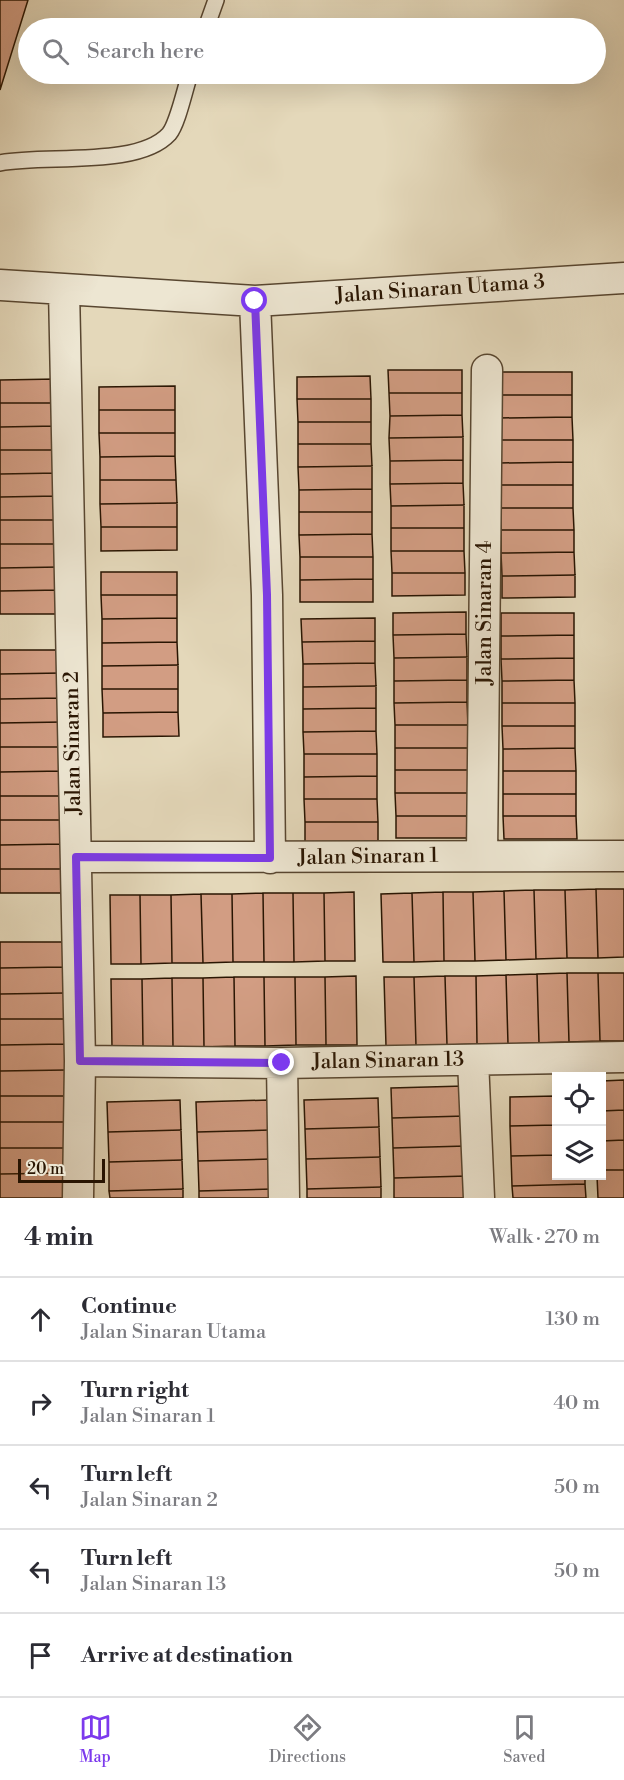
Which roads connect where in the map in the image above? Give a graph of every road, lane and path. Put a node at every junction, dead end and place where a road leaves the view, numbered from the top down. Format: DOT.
graph roads {
  1 [pos="216,0"];
  2 [pos="210,18"];
  3 [pos="187,84"];
  4 [pos="0,163"];
  5 [pos="624,278"];
  6 [pos="0,285"];
  7 [pos="64,289"];
  8 [pos="255,301"];
  9 [pos="487,370"];
  10 [pos="482,856"];
  11 [pos="624,856"];
  12 [pos="76,857"];
  13 [pos="270,858"];
  14 [pos="624,1057"];
  15 [pos="473,1060"];
  16 [pos="80,1061"];
  17 [pos="282,1063"];
  18 [pos="78,1198"];
  19 [pos="284,1198"];
  20 [pos="479,1198"];
  1 -- 2 [label="lane"];
  3 -- 4 [label="lane"];
  5 -- 8 [label="street, Jalan Sinaran Utama 3"];
  6 -- 7 [label="street, Jalan Sinaran Utama 3"];
  7 -- 8 [label="street, Jalan Sinaran Utama 3"];
  7 -- 12 [label="street, Jalan Sinaran 2"];
  8 -- 13 [label="street"];
  9 -- 10 [label="street, Jalan Sinaran 4"];
  10 -- 11 [label="street, Jalan Sinaran 1"];
  10 -- 13 [label="street, Jalan Sinaran 1"];
  12 -- 13 [label="street, Jalan Sinaran 1"];
  12 -- 16 [label="street, Jalan Sinaran 2"];
  14 -- 15 [label="street, Jalan Sinaran 13"];
  15 -- 17 [label="street, Jalan Sinaran 13"];
  15 -- 20 [label="street"];
  16 -- 17 [label="street, Jalan Sinaran 13"];
  16 -- 18 [label="street, Jalan Sinaran 2"];
  17 -- 19 [label="street"];
}
